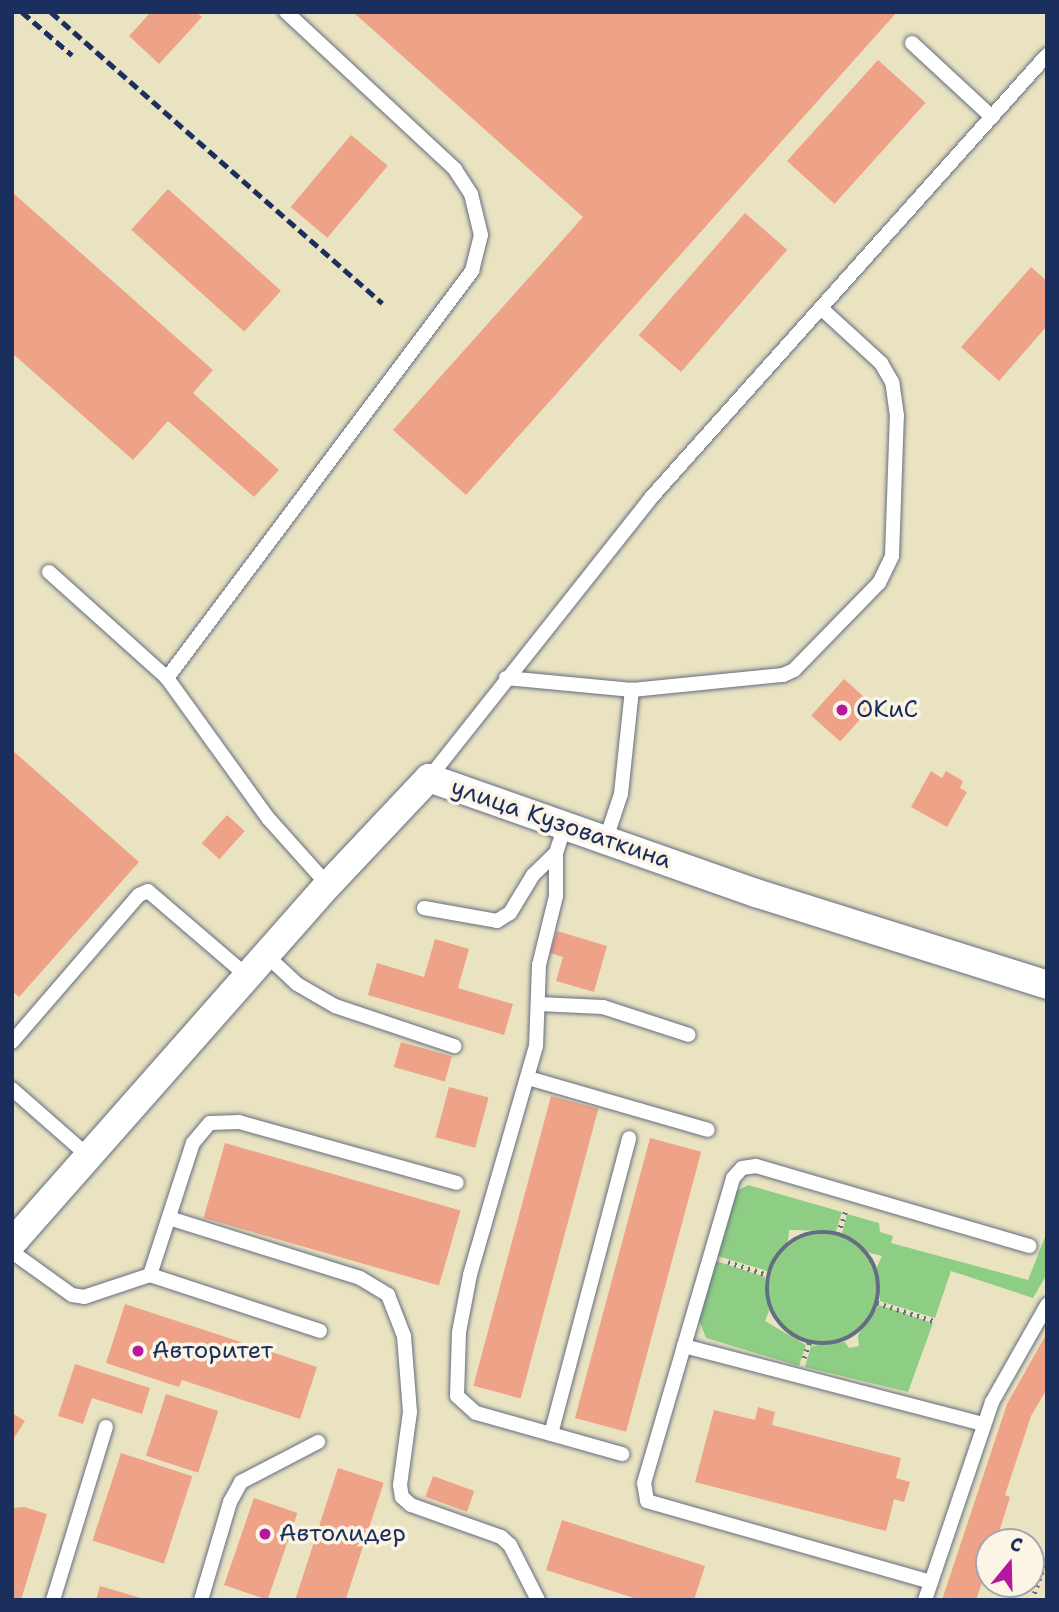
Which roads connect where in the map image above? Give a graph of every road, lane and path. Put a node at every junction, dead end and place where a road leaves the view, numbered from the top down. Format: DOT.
graph roads {
  1 [pos="286,12"];
  2 [pos="912,43"];
  3 [pos="1047,55"];
  4 [pos="992,117"];
  5 [pos="821,308"];
  6 [pos="49,572"];
  7 [pos="167,678"];
  8 [pos="506,678"];
  9 [pos="632,690"];
  10 [pos="429,778"];
  11 [pos="565,825"];
  12 [pos="606,839"];
  13 [pos="556,853"];
  14 [pos="328,885"];
  15 [pos="424,908"];
  16 [pos="266,955"];
  17 [pos="247,976"];
  18 [pos="1047,985"];
  19 [pos="538,1004"];
  20 [pos="690,1035"];
  21 [pos="12,1042"];
  22 [pos="454,1046"];
  23 [pos="528,1078"];
  24 [pos="12,1089"];
  25 [pos="708,1130"];
  26 [pos="629,1138"];
  27 [pos="87,1155"];
  28 [pos="457,1183"];
  29 [pos="169,1218"];
  30 [pos="12,1243"];
  31 [pos="1030,1246"];
  32 [pos="12,1252"];
  33 [pos="710,1257"];
  34 [pos="150,1275"];
  35 [pos="768,1275"];
  36 [pos="877,1303"];
  37 [pos="1047,1305"];
  38 [pos="934,1321"];
  39 [pos="320,1331"];
  40 [pos="684,1346"];
  41 [pos="983,1424"];
  42 [pos="106,1427"];
  43 [pos="551,1434"];
  44 [pos="318,1442"];
  45 [pos="622,1454"];
  46 [pos="1047,1557"];
  47 [pos="931,1582"];
  48 [pos="53,1600"];
  49 [pos="201,1600"];
  50 [pos="538,1600"];
  51 [pos="925,1600"];
  52 [pos="1032,1600"];
  1 -- 7 [label="lane"];
  2 -- 4 [label="lane"];
  3 -- 4 [label="lane"];
  4 -- 5 [label="lane"];
  5 -- 8 [label="lane"];
  5 -- 9 [label="lane"];
  6 -- 7 [label="lane"];
  7 -- 14 [label="lane"];
  8 -- 9 [label="lane"];
  8 -- 10 [label="lane"];
  9 -- 12 [label="lane"];
  10 -- 11 [label="street, улица Кузоваткина"];
  10 -- 14 [label="street, улица Кузоваткина"];
  11 -- 12 [label="street, улица Кузоваткина"];
  11 -- 13 [label="lane"];
  12 -- 18 [label="street, улица Кузоваткина"];
  13 -- 15 [label="lane"];
  13 -- 19 [label="lane"];
  14 -- 16 [label="street, улица Кузоваткина"];
  16 -- 17 [label="street, улица Кузоваткина"];
  16 -- 22 [label="lane"];
  17 -- 21 [label="lane"];
  17 -- 27 [label="street, улица Кузоваткина"];
  19 -- 20 [label="lane"];
  19 -- 23 [label="lane"];
  23 -- 25 [label="lane"];
  23 -- 43 [label="lane"];
  24 -- 27 [label="lane"];
  26 -- 43 [label="lane"];
  27 -- 30 [label="street, улица Кузоваткина"];
  28 -- 29 [label="lane"];
  29 -- 34 [label="lane"];
  29 -- 50 [label="lane"];
  31 -- 33 [label="lane"];
  32 -- 34 [label="lane"];
  33 -- 35 [label="path"];
  33 -- 40 [label="lane"];
  34 -- 39 [label="lane"];
  35 -- 36 [label="path"];
  35 -- 36 [label="path"];
  36 -- 38 [label="path"];
  37 -- 41 [label="lane"];
  40 -- 41 [label="lane"];
  40 -- 47 [label="lane"];
  41 -- 47 [label="lane"];
  42 -- 48 [label="lane"];
  43 -- 45 [label="lane"];
  44 -- 49 [label="lane"];
  46 -- 52 [label="path"];
  47 -- 51 [label="lane"];
}
